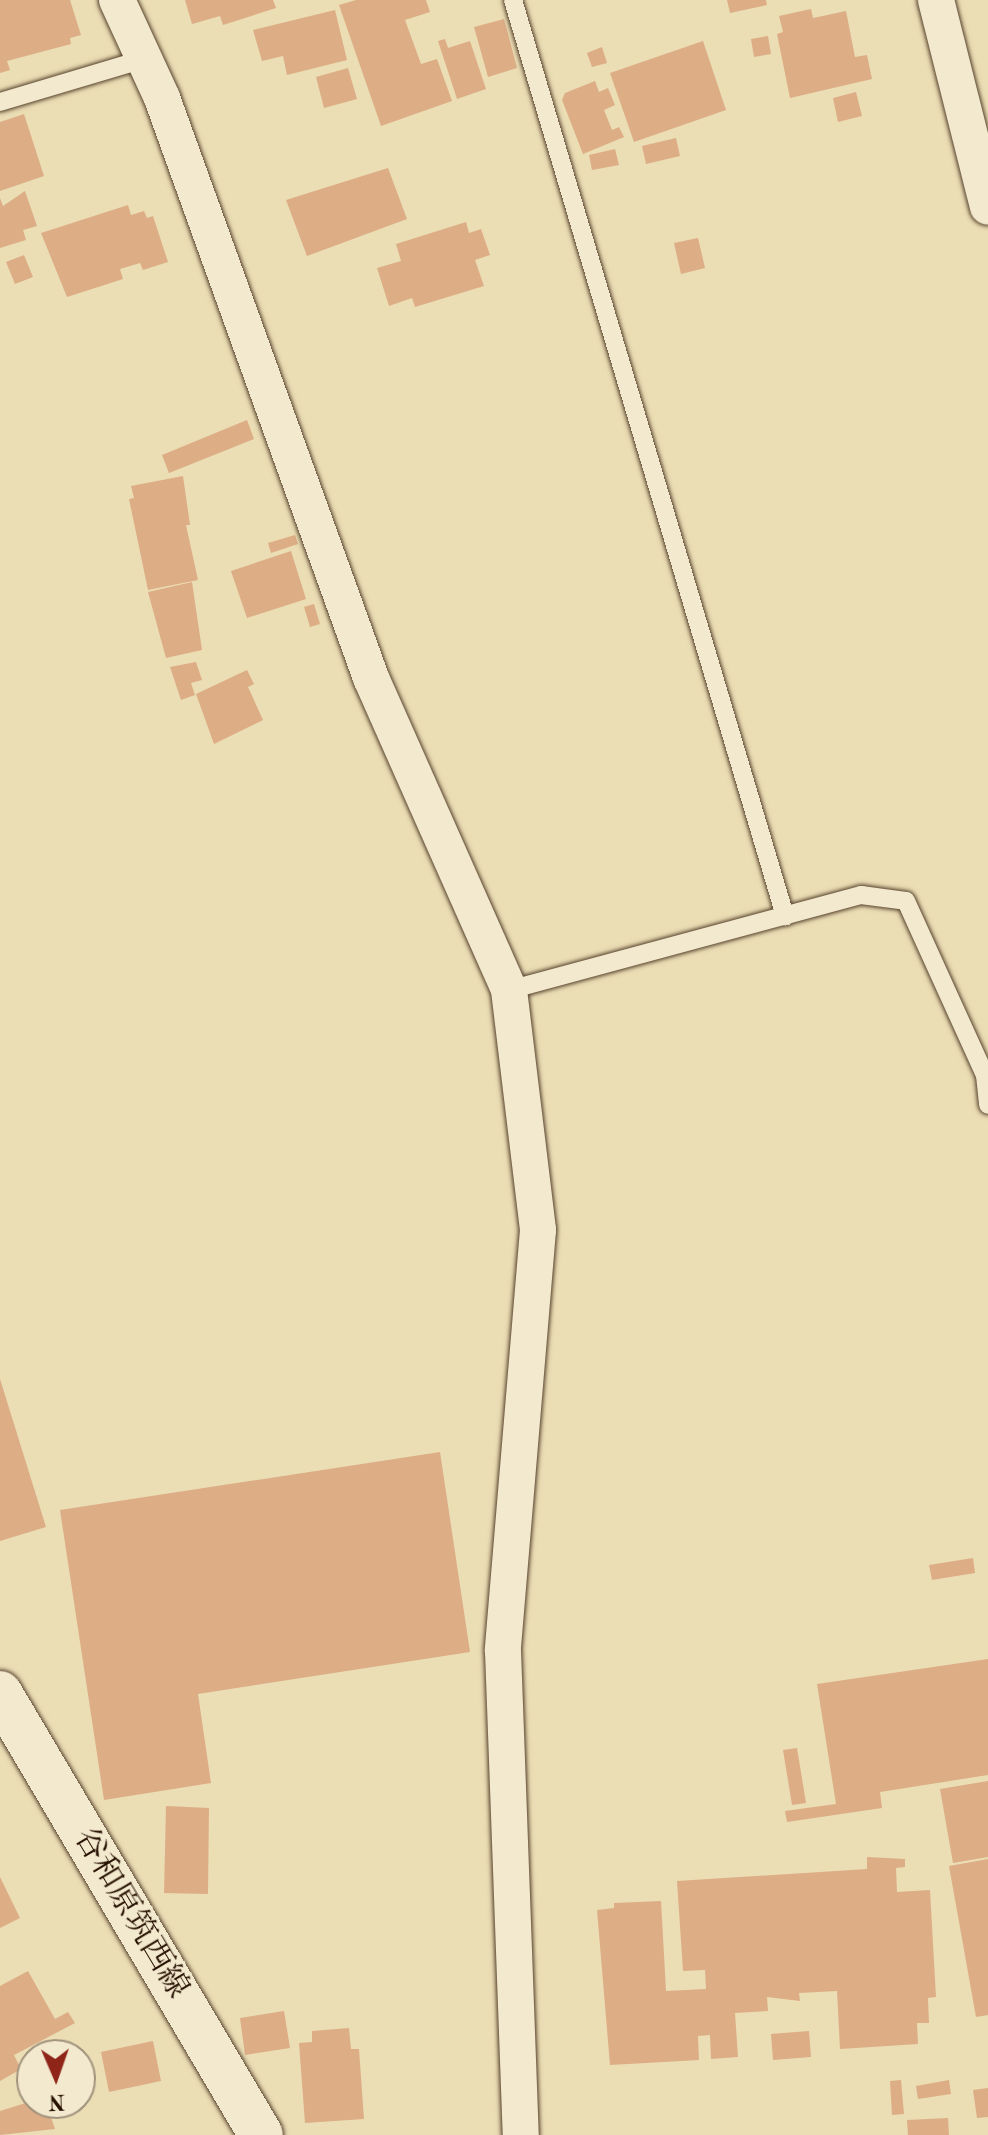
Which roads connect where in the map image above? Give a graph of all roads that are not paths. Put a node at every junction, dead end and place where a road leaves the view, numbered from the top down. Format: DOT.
graph roads {
  1 [pos="117,0"];
  2 [pos="513,0"];
  3 [pos="936,0"];
  4 [pos="144,59"];
  5 [pos="0,102"];
  6 [pos="988,207"];
  7 [pos="785,916"];
  8 [pos="509,990"];
  9 [pos="988,1105"];
  10 [pos="0,1693"];
  11 [pos="261,2135"];
  12 [pos="521,2135"];
  1 -- 4 [label="street"];
  2 -- 7 [label="lane"];
  3 -- 6 [label="street"];
  4 -- 5 [label="lane"];
  4 -- 8 [label="street"];
  7 -- 8 [label="lane"];
  7 -- 9 [label="lane"];
  8 -- 12 [label="street"];
  10 -- 11 [label="main road, 谷和原筑西線"];
}
